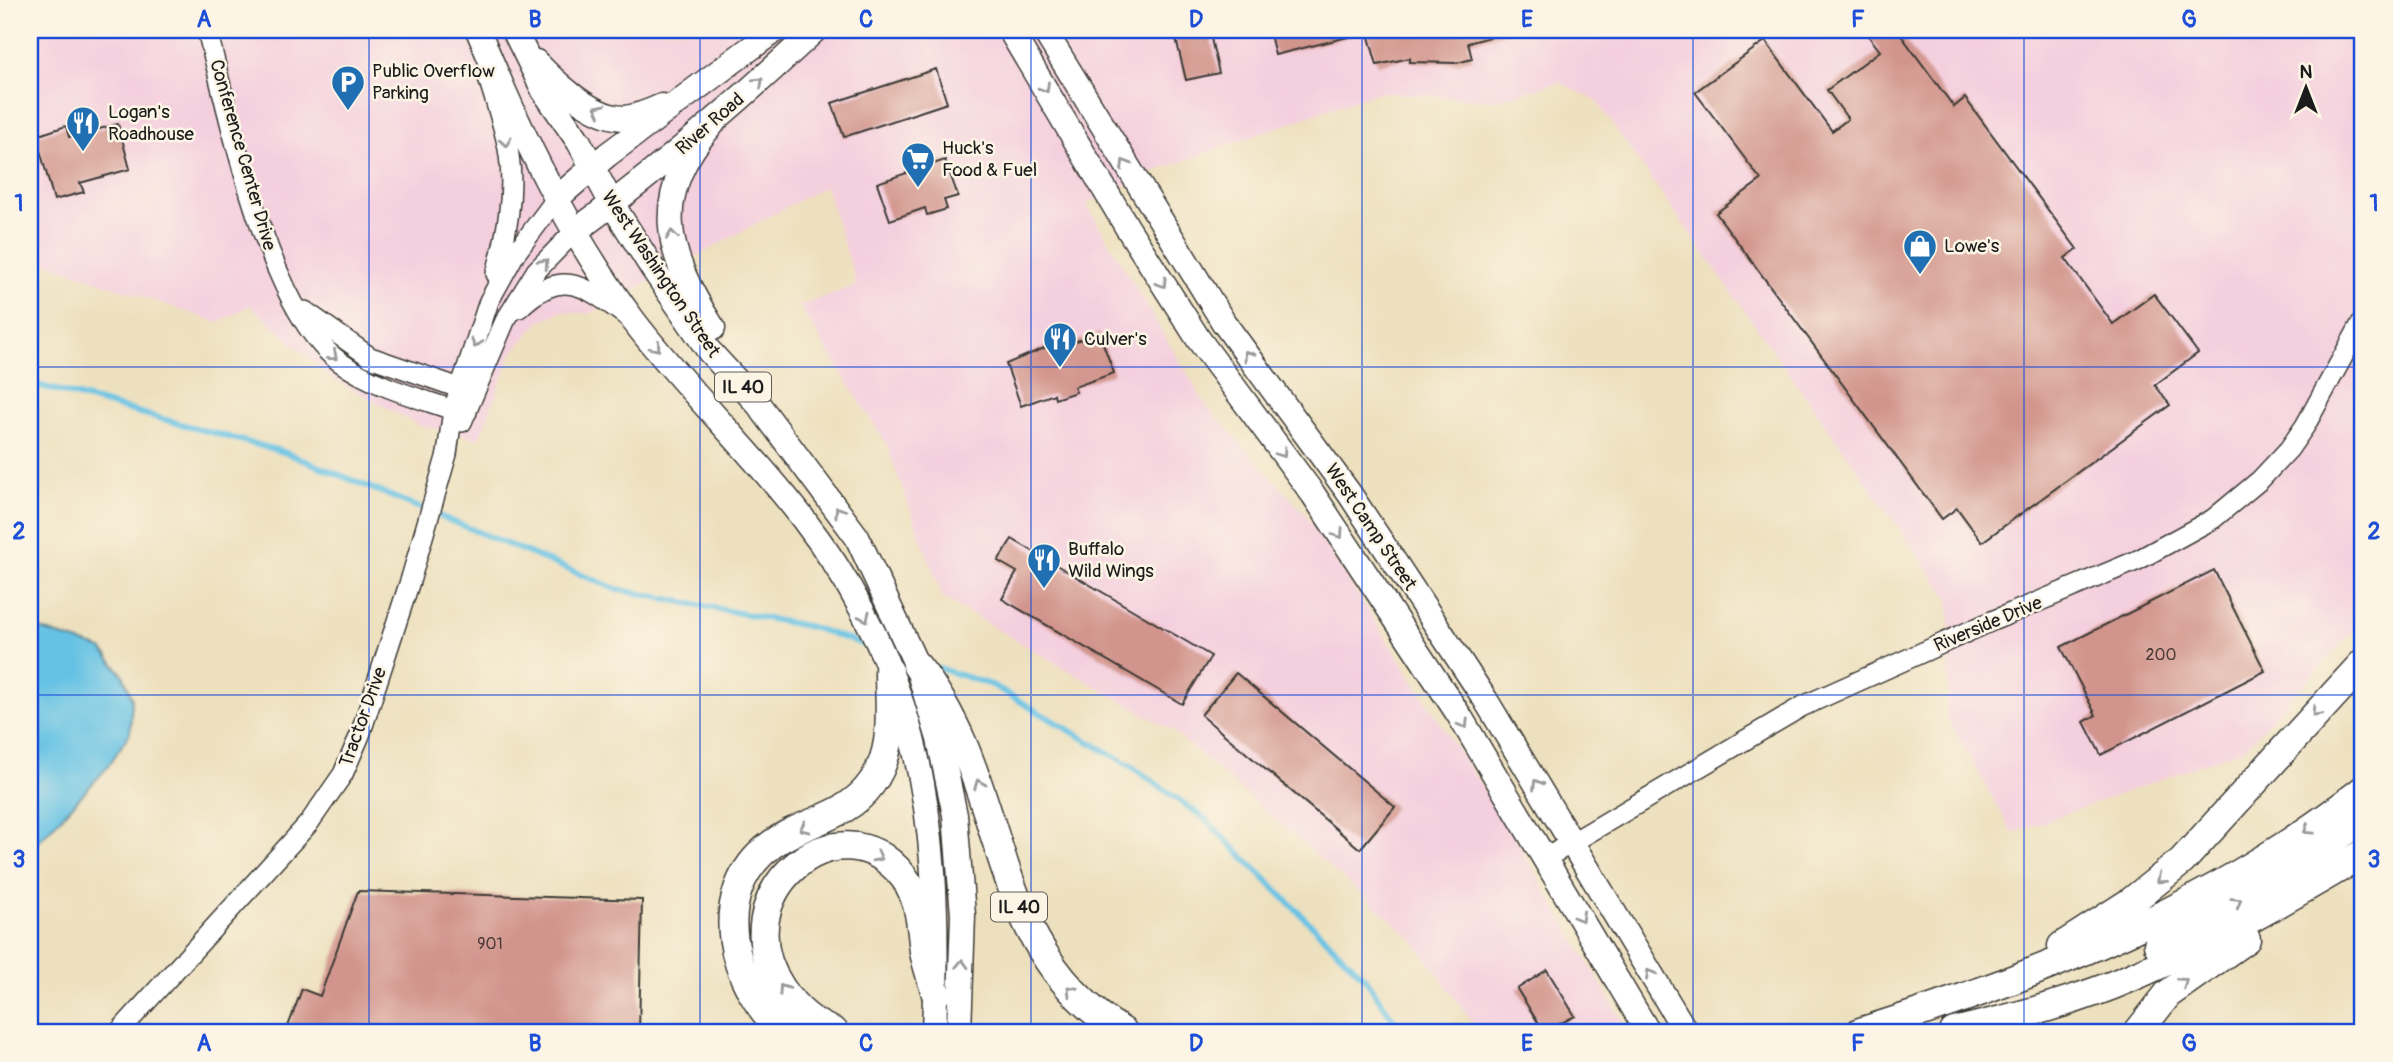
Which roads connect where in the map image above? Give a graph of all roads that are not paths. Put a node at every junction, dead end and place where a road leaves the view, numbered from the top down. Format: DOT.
graph roads {
  1 [pos="207,30"];
  2 [pos="475,30"];
  3 [pos="775,30"];
  4 [pos="815,30"];
  5 [pos="1044,30"];
  6 [pos="1010,33"];
  7 [pos="518,38"];
  8 [pos="706,81"];
  9 [pos="714,122"];
  10 [pos="585,174"];
  11 [pos="556,199"];
  12 [pos="607,208"];
  13 [pos="574,232"];
  14 [pos="281,280"];
  15 [pos="489,301"];
  16 [pos="2363,320"];
  17 [pos="505,321"];
  18 [pos="634,321"];
  19 [pos="468,391"];
  20 [pos="758,404"];
  21 [pos="460,411"];
  22 [pos="2363,663"];
  23 [pos="917,666"];
  24 [pos="888,671"];
  25 [pos="899,730"];
  26 [pos="952,744"];
  27 [pos="2363,790"];
  28 [pos="2363,820"];
  29 [pos="1572,843"];
  30 [pos="2363,854"];
  31 [pos="1546,858"];
  32 [pos="2363,862"];
  33 [pos="936,994"];
  34 [pos="1937,1007"];
  35 [pos="2001,1020"];
  36 [pos="1894,1022"];
  37 [pos="119,1032"];
  38 [pos="784,1032"];
  39 [pos="834,1032"];
  40 [pos="934,1032"];
  41 [pos="959,1032"];
  42 [pos="1123,1032"];
  43 [pos="1648,1032"];
  44 [pos="1686,1032"];
  45 [pos="1839,1032"];
  46 [pos="1860,1032"];
  47 [pos="1954,1032"];
  48 [pos="2138,1032"];
  1 -- 14 [label="street, Conference Center Drive"];
  2 -- 11 [label="main road, IL 40"];
  2 -- 15 [label="street, one-way"];
  3 -- 8 [label="main road, River Road"];
  9 -- 4 [label="main road, River Road, one-way"];
  29 -- 5 [label="main road, West Camp Street, one-way"];
  6 -- 31 [label="main road, West Camp Street, one-way"];
  8 -- 7 [label="main road, one-way"];
  7 -- 10 [label="main road, IL 40"];
  8 -- 10 [label="main road, River Road"];
  9 -- 12 [label="main road, River Road"];
  20 -- 9 [label="main road, one-way"];
  10 -- 11 [label="main road, Tractor Drive"];
  10 -- 12 [label="main road, West Washington Street / IL 40"];
  11 -- 13 [label="main road, West Washington Street / IL 40"];
  11 -- 15 [label="street, Tractor Drive"];
  12 -- 13 [label="main road, Tractor Drive"];
  12 -- 20 [label="main road, West Washington Street / IL 40"];
  17 -- 13 [label="street, Tractor Drive, one-way"];
  13 -- 18 [label="main road, West Washington Street / IL 40"];
  14 -- 19 [label="street, Conference Center Drive"];
  14 -- 21 [label="street, Conference Center Drive, one-way"];
  15 -- 19 [label="street, Tractor Drive, one-way"];
  16 -- 29 [label="street, Riverside Drive"];
  17 -- 18 [label="street"];
  17 -- 19 [label="street, Tractor Drive"];
  18 -- 24 [label="main road, West Washington Street / IL 40, one-way"];
  19 -- 21 [label="street, Tractor Drive"];
  23 -- 20 [label="main road, West Washington Street / IL 40, one-way"];
  21 -- 37 [label="street, Tractor Drive"];
  22 -- 34 [label="highway, one-way"];
  23 -- 26 [label="highway, IL 40"];
  24 -- 25 [label="highway, IL 40"];
  25 -- 33 [label="main road"];
  25 -- 38 [label="highway, IL 40, one-way"];
  41 -- 26 [label="main road, one-way"];
  42 -- 26 [label="highway, IL 40, one-way"];
  27 -- 34 [label="highway, one-way"];
  35 -- 28 [label="highway, one-way"];
  29 -- 31 [label="street, Riverside Drive"];
  44 -- 29 [label="main road, West Camp Street, one-way"];
  30 -- 35 [label="highway"];
  31 -- 43 [label="main road, West Camp Street, one-way"];
  48 -- 32 [label="highway, one-way"];
  39 -- 33 [label="highway, one-way"];
  33 -- 40 [label="main road"];
  34 -- 36 [label="highway"];
  35 -- 47 [label="highway"];
  36 -- 45 [label="highway"];
  36 -- 46 [label="highway"];
}
